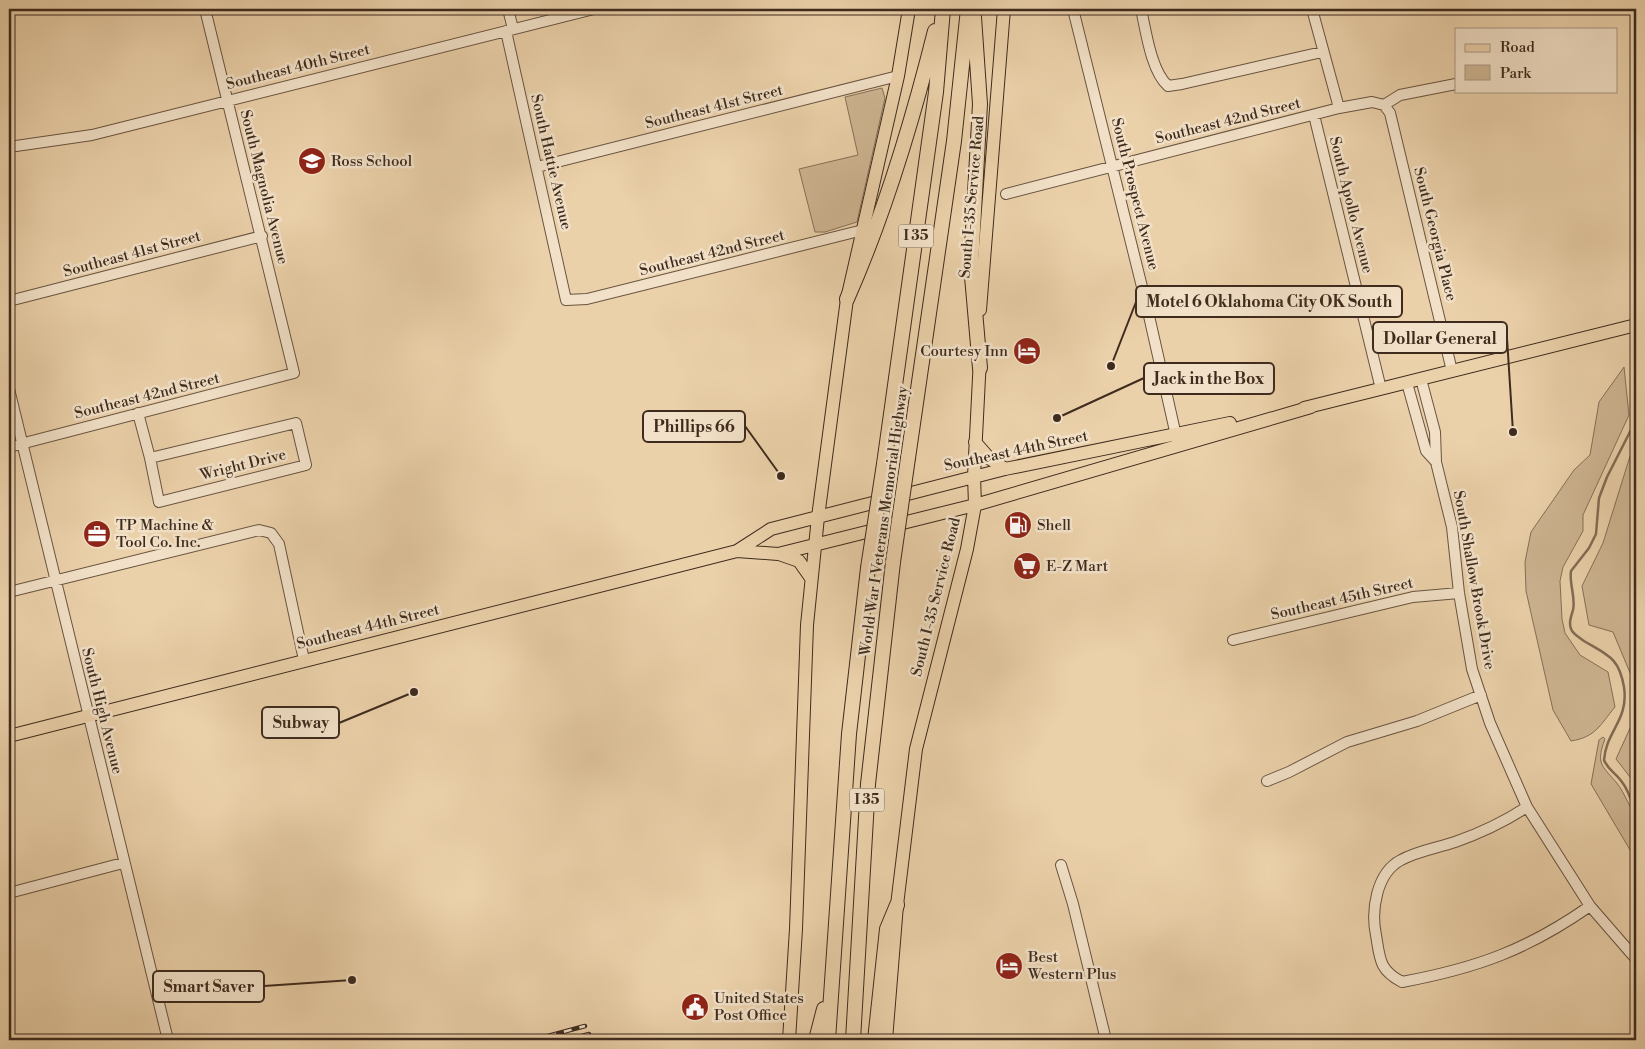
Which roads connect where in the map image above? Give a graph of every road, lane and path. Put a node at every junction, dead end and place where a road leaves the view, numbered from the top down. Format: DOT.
graph roads {
  1 [pos="14,9"];
  2 [pos="205,9"];
  3 [pos="508,9"];
  4 [pos="594,9"];
  5 [pos="909,9"];
  6 [pos="942,9"];
  7 [pos="968,9"];
  8 [pos="974,9"];
  9 [pos="1004,9"];
  10 [pos="1073,9"];
  11 [pos="1141,9"];
  12 [pos="1312,9"];
  13 [pos="9,10"];
  14 [pos="509,30"];
  15 [pos="1322,52"];
  16 [pos="898,76"];
  17 [pos="1455,84"];
  18 [pos="227,100"];
  19 [pos="1384,105"];
  20 [pos="1339,108"];
  21 [pos="1314,115"];
  22 [pos="9,147"];
  23 [pos="1113,166"];
  24 [pos="537,167"];
  25 [pos="1006,194"];
  26 [pos="863,230"];
  27 [pos="262,236"];
  28 [pos="847,299"];
  29 [pos="566,300"];
  30 [pos="9,301"];
  31 [pos="1636,325"];
  32 [pos="980,368"];
  33 [pos="1452,371"];
  34 [pos="294,374"];
  35 [pos="1421,379"];
  36 [pos="1407,383"];
  37 [pos="9,389"];
  38 [pos="1381,389"];
  39 [pos="138,413"];
  40 [pos="1177,440"];
  41 [pos="975,442"];
  42 [pos="22,444"];
  43 [pos="9,447"];
  44 [pos="150,458"];
  45 [pos="1436,462"];
  46 [pos="1005,469"];
  47 [pos="974,476"];
  48 [pos="975,505"];
  49 [pos="818,517"];
  50 [pos="814,545"];
  51 [pos="736,551"];
  52 [pos="778,554"];
  53 [pos="812,578"];
  54 [pos="55,580"];
  55 [pos="9,592"];
  56 [pos="1459,593"];
  57 [pos="1233,640"];
  58 [pos="304,660"];
  59 [pos="1481,695"];
  60 [pos="88,715"];
  61 [pos="9,736"];
  62 [pos="1266,781"];
  63 [pos="1527,807"];
  64 [pos="123,863"];
  65 [pos="1061,865"];
  66 [pos="9,893"];
  67 [pos="897,905"];
  68 [pos="1590,906"];
  69 [pos="1636,960"];
  70 [pos="832,979"];
  71 [pos="168,1040"];
  72 [pos="789,1040"];
  73 [pos="816,1040"];
  74 [pos="828,1040"];
  75 [pos="853,1040"];
  76 [pos="875,1040"];
  77 [pos="886,1040"];
  78 [pos="1106,1040"];
  1 -- 13 [label="street"];
  2 -- 18 [label="street, South Magnolia Avenue"];
  3 -- 14 [label="street, South Hattie Avenue"];
  4 -- 14 [label="street, Southeast 40th Street"];
  5 -- 16 [label="main road"];
  6 -- 28 [label="highway"];
  6 -- 70 [label="highway, World War I Veterans Memorial Highway / I 35, bridge"];
  7 -- 75 [label="highway, World War I Veterans Memorial Highway / I 35, bridge"];
  8 -- 32 [label="highway"];
  9 -- 32 [label="main road, South I-35 Service Road"];
  10 -- 23 [label="street, South Prospect Avenue"];
  11 -- 15 [label="street"];
  12 -- 15 [label="street"];
  14 -- 18 [label="street, Southeast 40th Street"];
  14 -- 24 [label="street, South Hattie Avenue"];
  15 -- 20 [label="street"];
  16 -- 24 [label="street, Southeast 41st Street"];
  16 -- 26 [label="main road"];
  17 -- 19 [label="street, Southeast 42nd Street"];
  18 -- 22 [label="street, Southeast 40th Street"];
  18 -- 27 [label="street, South Magnolia Avenue"];
  19 -- 20 [label="street, Southeast 42nd Street"];
  19 -- 33 [label="street, South Georgia Place"];
  20 -- 21 [label="street, Southeast 42nd Street"];
  21 -- 23 [label="street, Southeast 42nd Street"];
  21 -- 38 [label="street, South Apollo Avenue"];
  23 -- 25 [label="street, Southeast 42nd Street"];
  23 -- 40 [label="street, South Prospect Avenue"];
  24 -- 29 [label="street, South Hattie Avenue"];
  26 -- 28 [label="main road"];
  26 -- 29 [label="street, Southeast 42nd Street"];
  27 -- 30 [label="street, Southeast 41st Street"];
  27 -- 34 [label="street, South Magnolia Avenue"];
  28 -- 49 [label="main road"];
  31 -- 33 [label="main road, Southeast 44th Street"];
  32 -- 41 [label="main road, South I-35 Service Road"];
  33 -- 35 [label="main road, Southeast 44th Street"];
  34 -- 39 [label="street, Southeast 42nd Street"];
  35 -- 36 [label="main road, Southeast 44th Street"];
  35 -- 45 [label="street, South Shallow Brook Drive"];
  36 -- 38 [label="main road, Southeast 44th Street"];
  36 -- 45 [label="street, South Shallow Brook Drive"];
  37 -- 42 [label="street, South High Avenue"];
  38 -- 40 [label="main road, Southeast 44th Street"];
  39 -- 42 [label="street, Southeast 42nd Street"];
  39 -- 44 [label="street, Wright Drive"];
  40 -- 46 [label="main road, Southeast 44th Street"];
  40 -- 48 [label="main road, Southeast 44th Street"];
  41 -- 46 [label="main road"];
  41 -- 47 [label="main road, South I-35 Service Road"];
  42 -- 43 [label="street, Southeast 42nd Street"];
  42 -- 54 [label="street, South High Avenue"];
  44 -- 44 [label="street, Wright Drive"];
  45 -- 56 [label="street, South Shallow Brook Drive"];
  46 -- 47 [label="main road, Southeast 44th Street"];
  47 -- 48 [label="main road, South I-35 Service Road"];
  47 -- 49 [label="main road, Southeast 44th Street"];
  48 -- 50 [label="main road, Southeast 44th Street"];
  48 -- 67 [label="main road, South I-35 Service Road"];
  49 -- 50 [label="main road"];
  49 -- 51 [label="main road, Southeast 44th Street"];
  50 -- 52 [label="main road, Southeast 44th Street"];
  50 -- 53 [label="main road"];
  51 -- 52 [label="main road, Southeast 44th Street"];
  51 -- 58 [label="main road, Southeast 44th Street"];
  52 -- 53 [label="main road"];
  53 -- 72 [label="main road"];
  54 -- 55 [label="street"];
  54 -- 58 [label="street"];
  54 -- 60 [label="street, South High Avenue"];
  56 -- 57 [label="street, Southeast 45th Street"];
  56 -- 59 [label="street, South Shallow Brook Drive"];
  58 -- 60 [label="main road, Southeast 44th Street"];
  59 -- 62 [label="street"];
  59 -- 63 [label="street, South Shallow Brook Drive"];
  60 -- 61 [label="main road, Southeast 44th Street"];
  60 -- 64 [label="street, South High Avenue"];
  63 -- 68 [label="street, South Shallow Brook Drive"];
  63 -- 68 [label="street"];
  64 -- 66 [label="street"];
  64 -- 71 [label="street, South High Avenue"];
  65 -- 78 [label="street"];
  67 -- 76 [label="highway"];
  67 -- 77 [label="main road, South I-35 Service Road"];
  68 -- 69 [label="street, South Shallow Brook Drive"];
  70 -- 73 [label="highway"];
  70 -- 74 [label="highway, World War I Veterans Memorial Highway / I 35"];
}
